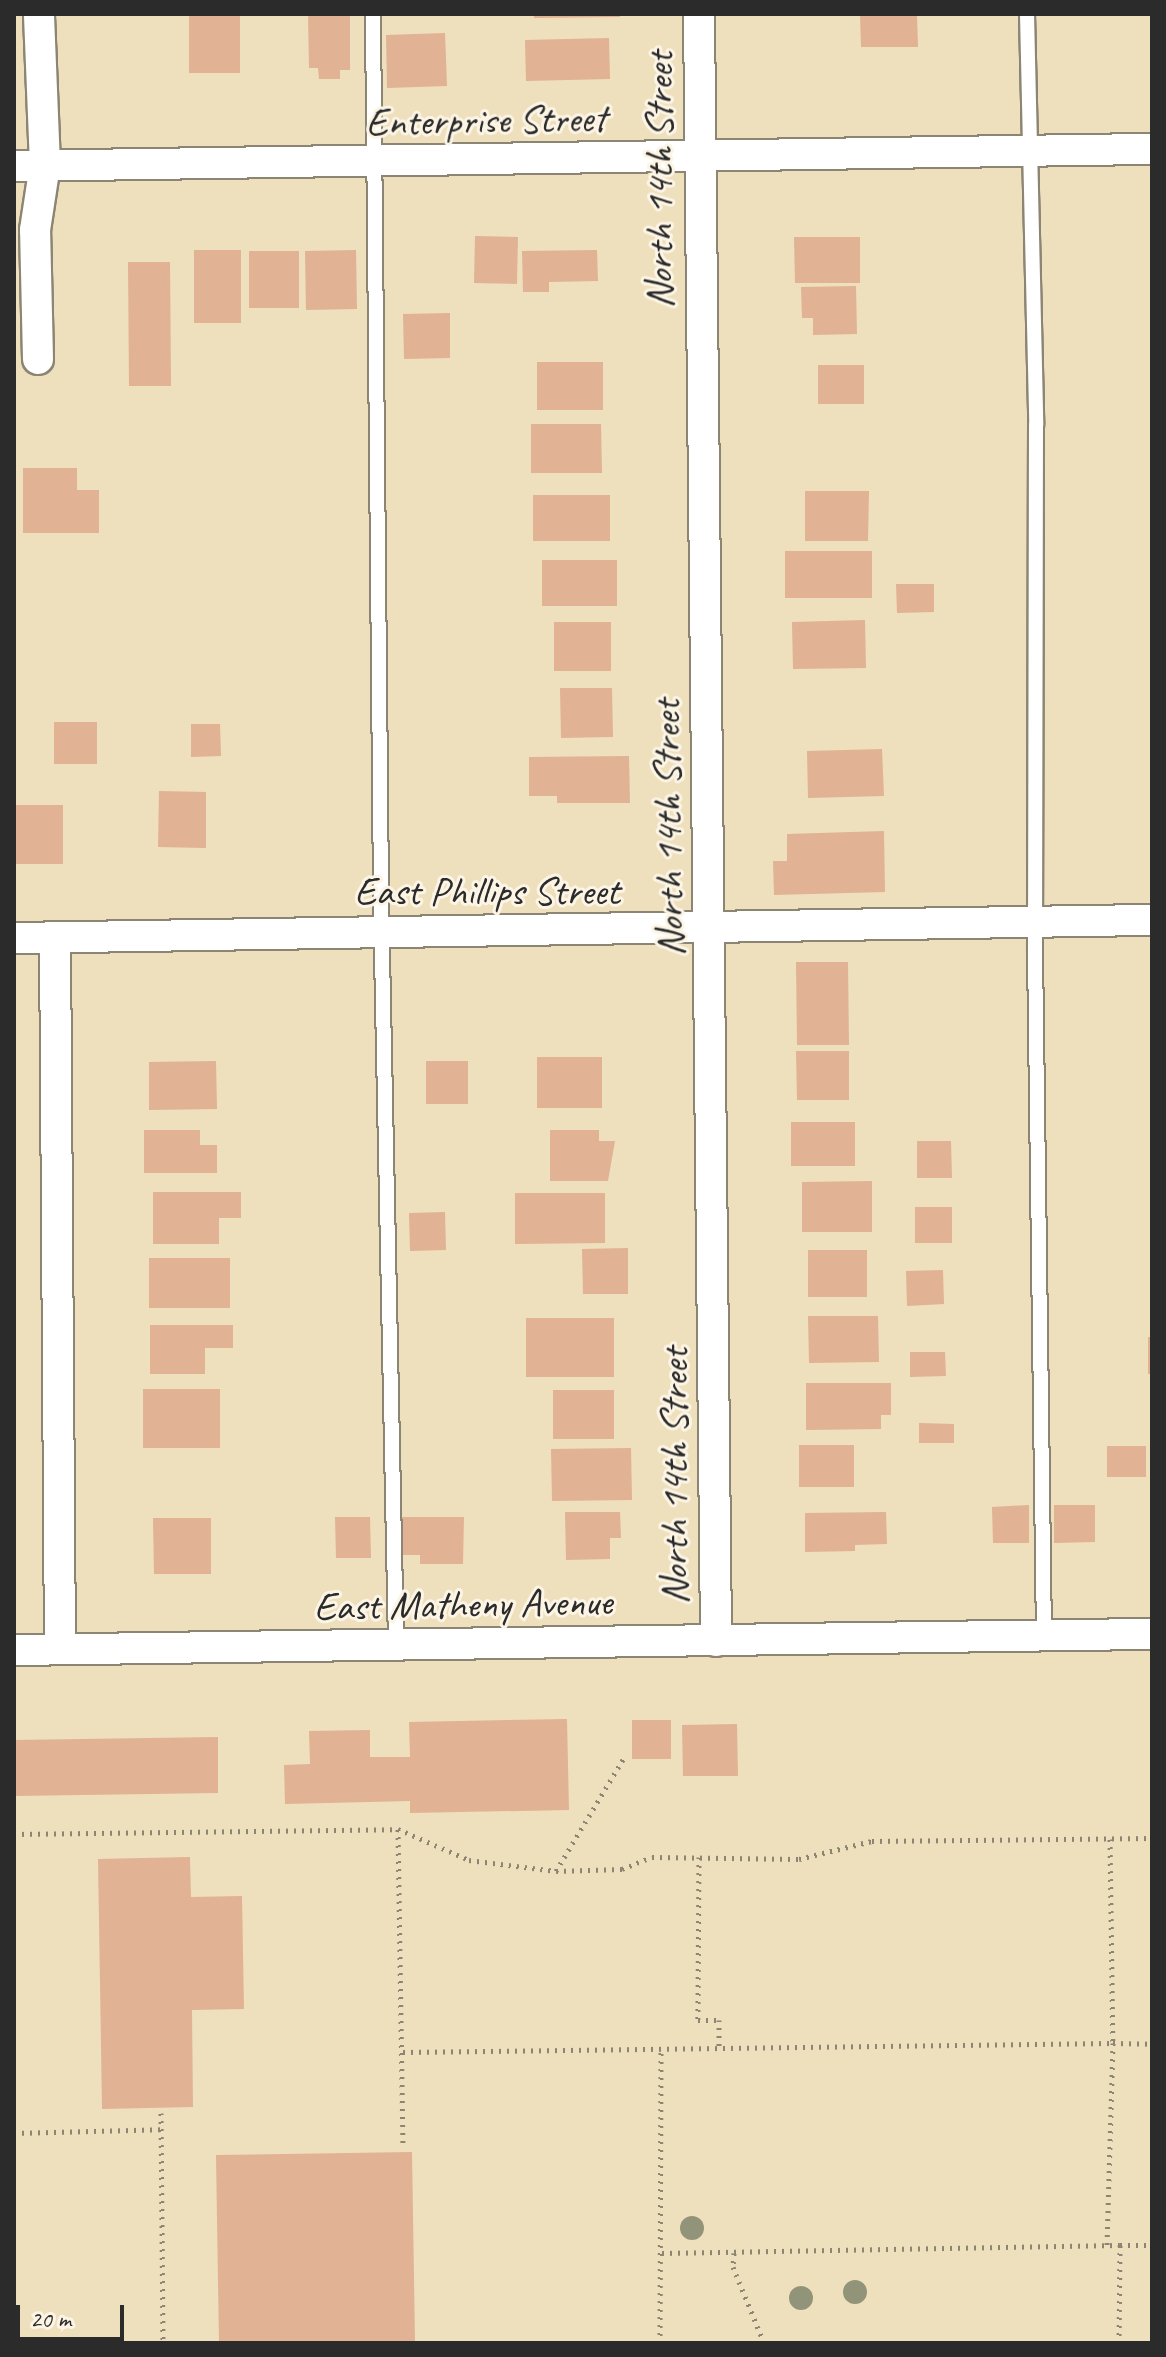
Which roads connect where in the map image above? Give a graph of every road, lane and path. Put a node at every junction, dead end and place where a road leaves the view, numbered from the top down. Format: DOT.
graph roads {
  1 [pos="39,14"];
  2 [pos="373,14"];
  3 [pos="699,14"];
  4 [pos="1027,14"];
  5 [pos="1152,149"];
  6 [pos="1029,152"];
  7 [pos="698,157"];
  8 [pos="376,162"];
  9 [pos="45,165"];
  10 [pos="14,166"];
  11 [pos="38,359"];
  12 [pos="1152,920"];
  13 [pos="1035,923"];
  14 [pos="710,929"];
  15 [pos="381,930"];
  16 [pos="55,937"];
  17 [pos="14,938"];
  18 [pos="1152,1634"];
  19 [pos="1044,1635"];
  20 [pos="716,1641"];
  21 [pos="396,1644"];
  22 [pos="60,1649"];
  23 [pos="14,1650"];
  24 [pos="625,1756"];
  25 [pos="398,1829"];
  26 [pos="14,1834"];
  27 [pos="1152,1838"];
  28 [pos="1110,1839"];
  29 [pos="699,1857"];
  30 [pos="556,1871"];
  31 [pos="1113,2043"];
  32 [pos="1152,2044"];
  33 [pos="719,2049"];
  34 [pos="661,2050"];
  35 [pos="403,2052"];
  36 [pos="161,2113"];
  37 [pos="162,2129"];
  38 [pos="14,2133"];
  39 [pos="403,2143"];
  40 [pos="1107,2245"];
  41 [pos="1120,2245"];
  42 [pos="1152,2245"];
  43 [pos="662,2253"];
  44 [pos="734,2253"];
  45 [pos="163,2343"];
  46 [pos="660,2343"];
  47 [pos="764,2343"];
  48 [pos="1119,2343"];
  1 -- 9 [label="street"];
  2 -- 8 [label="lane"];
  3 -- 7 [label="street, North 14th Street"];
  4 -- 6 [label="lane"];
  5 -- 6 [label="street, Enterprise Street"];
  6 -- 7 [label="street, Enterprise Street"];
  6 -- 13 [label="lane"];
  7 -- 8 [label="street, Enterprise Street"];
  7 -- 14 [label="street, North 14th Street"];
  8 -- 9 [label="street, Enterprise Street"];
  8 -- 15 [label="lane"];
  9 -- 10 [label="street, Enterprise Street"];
  9 -- 11 [label="street"];
  12 -- 13 [label="street, East Phillips Street"];
  13 -- 14 [label="street, East Phillips Street"];
  13 -- 19 [label="lane"];
  14 -- 15 [label="street, East Phillips Street"];
  14 -- 20 [label="street, North 14th Street"];
  15 -- 16 [label="street, East Phillips Street"];
  15 -- 21 [label="lane"];
  16 -- 17 [label="street, East Phillips Street"];
  16 -- 22 [label="street"];
  18 -- 19 [label="street, East Matheny Avenue"];
  19 -- 20 [label="street, East Matheny Avenue"];
  20 -- 21 [label="street, East Matheny Avenue"];
  21 -- 22 [label="street, East Matheny Avenue"];
  22 -- 23 [label="street, East Matheny Avenue"];
  24 -- 30 [label="path"];
  25 -- 26 [label="path"];
  25 -- 30 [label="path"];
  25 -- 35 [label="path"];
  27 -- 28 [label="path"];
  28 -- 29 [label="path"];
  28 -- 31 [label="path"];
  29 -- 30 [label="path"];
  29 -- 33 [label="path"];
  31 -- 32 [label="path"];
  31 -- 33 [label="path"];
  31 -- 40 [label="path"];
  33 -- 34 [label="path"];
  34 -- 35 [label="path"];
  34 -- 43 [label="path"];
  35 -- 39 [label="path"];
  36 -- 37 [label="path"];
  37 -- 38 [label="path"];
  37 -- 45 [label="path"];
  40 -- 41 [label="path"];
  40 -- 44 [label="path"];
  41 -- 42 [label="path"];
  41 -- 48 [label="path"];
  43 -- 44 [label="path"];
  43 -- 46 [label="path"];
  44 -- 47 [label="path"];
}
